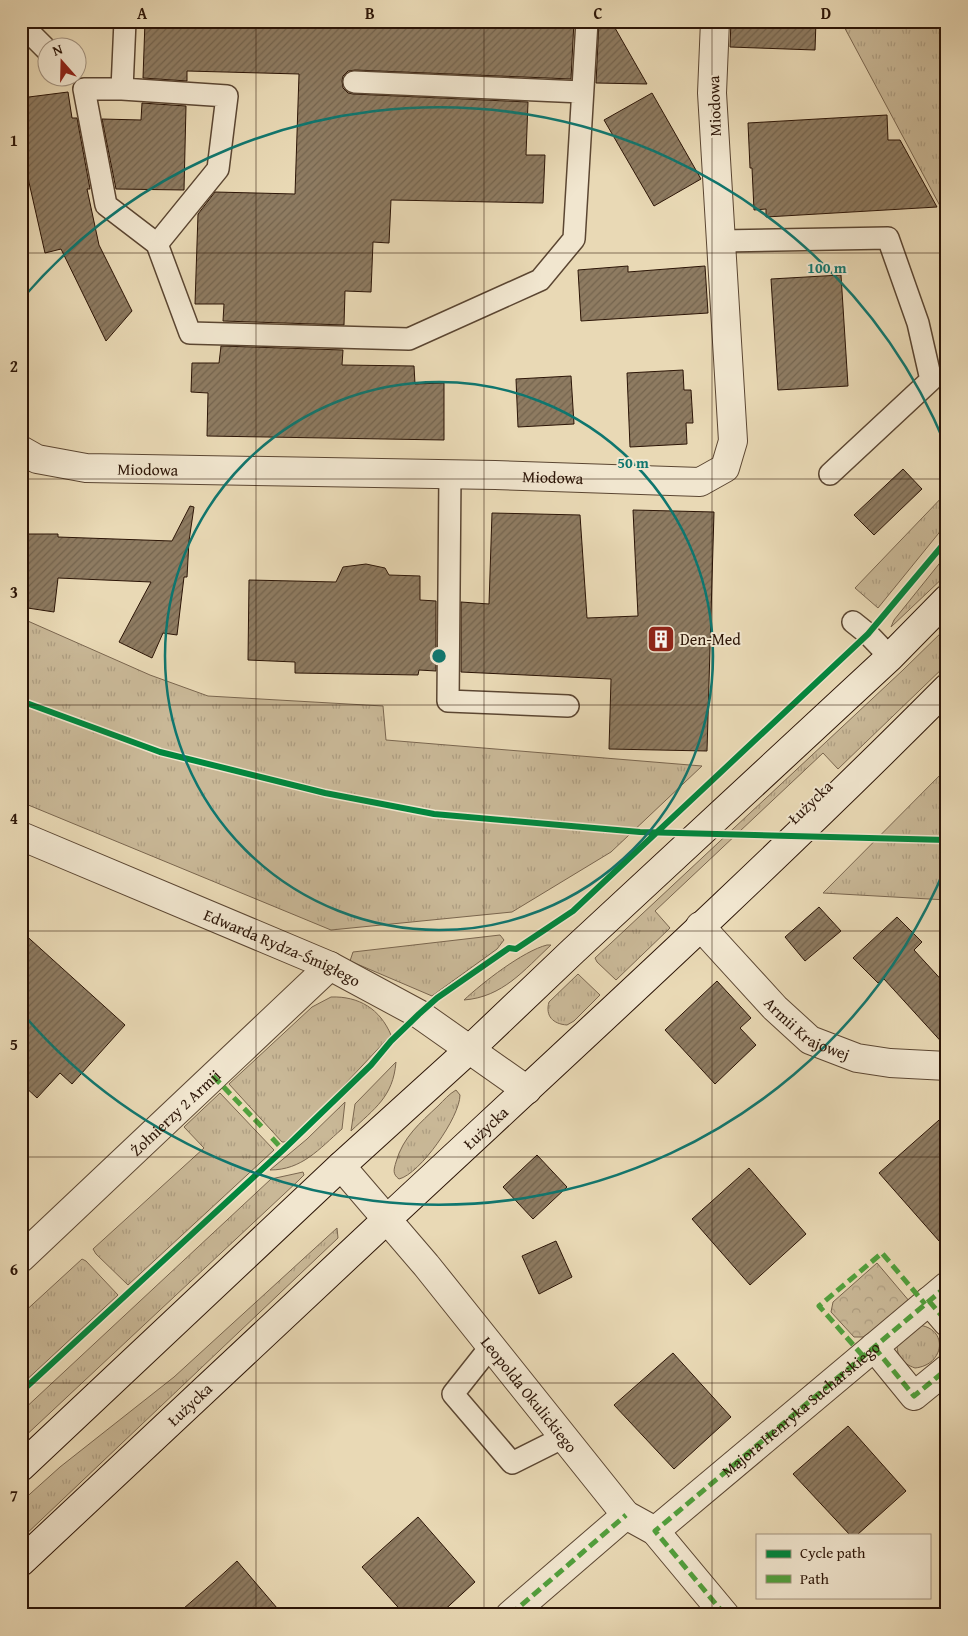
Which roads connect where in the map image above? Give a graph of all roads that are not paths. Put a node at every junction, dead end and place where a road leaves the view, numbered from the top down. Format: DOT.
graph roads {
  1 [pos="125,21"];
  2 [pos="586,21"];
  3 [pos="714,21"];
  4 [pos="21,24"];
  5 [pos="38,41"];
  6 [pos="354,82"];
  7 [pos="88,84"];
  8 [pos="80,88"];
  9 [pos="122,89"];
  10 [pos="582,92"];
  11 [pos="722,241"];
  12 [pos="157,244"];
  13 [pos="21,450"];
  14 [pos="450,474"];
  15 [pos="830,474"];
  16 [pos="947,599"];
  17 [pos="853,622"];
  18 [pos="890,657"];
  19 [pos="947,688"];
  20 [pos="568,706"];
  21 [pos="21,836"];
  22 [pos="700,926"];
  23 [pos="330,966"];
  24 [pos="470,1049"];
  25 [pos="947,1066"];
  26 [pos="527,1090"];
  27 [pos="341,1166"];
  28 [pos="386,1219"];
  29 [pos="21,1258"];
  30 [pos="938,1294"];
  31 [pos="947,1322"];
  32 [pos="491,1346"];
  33 [pos="874,1347"];
  34 [pos="947,1370"];
  35 [pos="564,1437"];
  36 [pos="21,1467"];
  37 [pos="626,1515"];
  38 [pos="655,1531"];
  39 [pos="21,1562"];
  40 [pos="510,1615"];
  41 [pos="725,1615"];
  1 -- 9 [label="lane"];
  2 -- 10 [label="lane"];
  3 -- 11 [label="street, Miodowa"];
  4 -- 5 [label="lane"];
  6 -- 10 [label="lane"];
  7 -- 9 [label="lane"];
  8 -- 12 [label="lane"];
  9 -- 12 [label="lane"];
  10 -- 12 [label="lane"];
  11 -- 14 [label="street, Miodowa"];
  11 -- 15 [label="lane"];
  13 -- 14 [label="street, Miodowa"];
  14 -- 20 [label="lane"];
  16 -- 18 [label="street"];
  17 -- 18 [label="lane"];
  18 -- 24 [label="street"];
  19 -- 22 [label="street, Łużycka"];
  21 -- 23 [label="street, Edwarda Rydza-Śmigłego"];
  22 -- 25 [label="street, Armii Krajowej"];
  22 -- 26 [label="street, Łużycka"];
  23 -- 24 [label="street, Edwarda Rydza-Śmigłego"];
  23 -- 29 [label="street, Żołnierzy 2 Armii"];
  24 -- 26 [label="street, Edwarda Rydza-Śmigłego"];
  24 -- 27 [label="street"];
  26 -- 28 [label="street, Łużycka"];
  27 -- 28 [label="street, Leopolda Okulickiego"];
  27 -- 36 [label="street"];
  28 -- 32 [label="street, Leopolda Okulickiego"];
  28 -- 39 [label="street, Łużycka"];
  30 -- 31 [label="street"];
  30 -- 33 [label="street, Majora Henryka Sucharskiego"];
  32 -- 35 [label="street, Leopolda Okulickiego"];
  32 -- 35 [label="lane"];
  33 -- 34 [label="street"];
  33 -- 38 [label="street, Majora Henryka Sucharskiego"];
  35 -- 37 [label="street, Leopolda Okulickiego"];
  37 -- 38 [label="street, Leopolda Okulickiego"];
  37 -- 40 [label="street"];
  38 -- 41 [label="street, Leopolda Okulickiego"];
}
